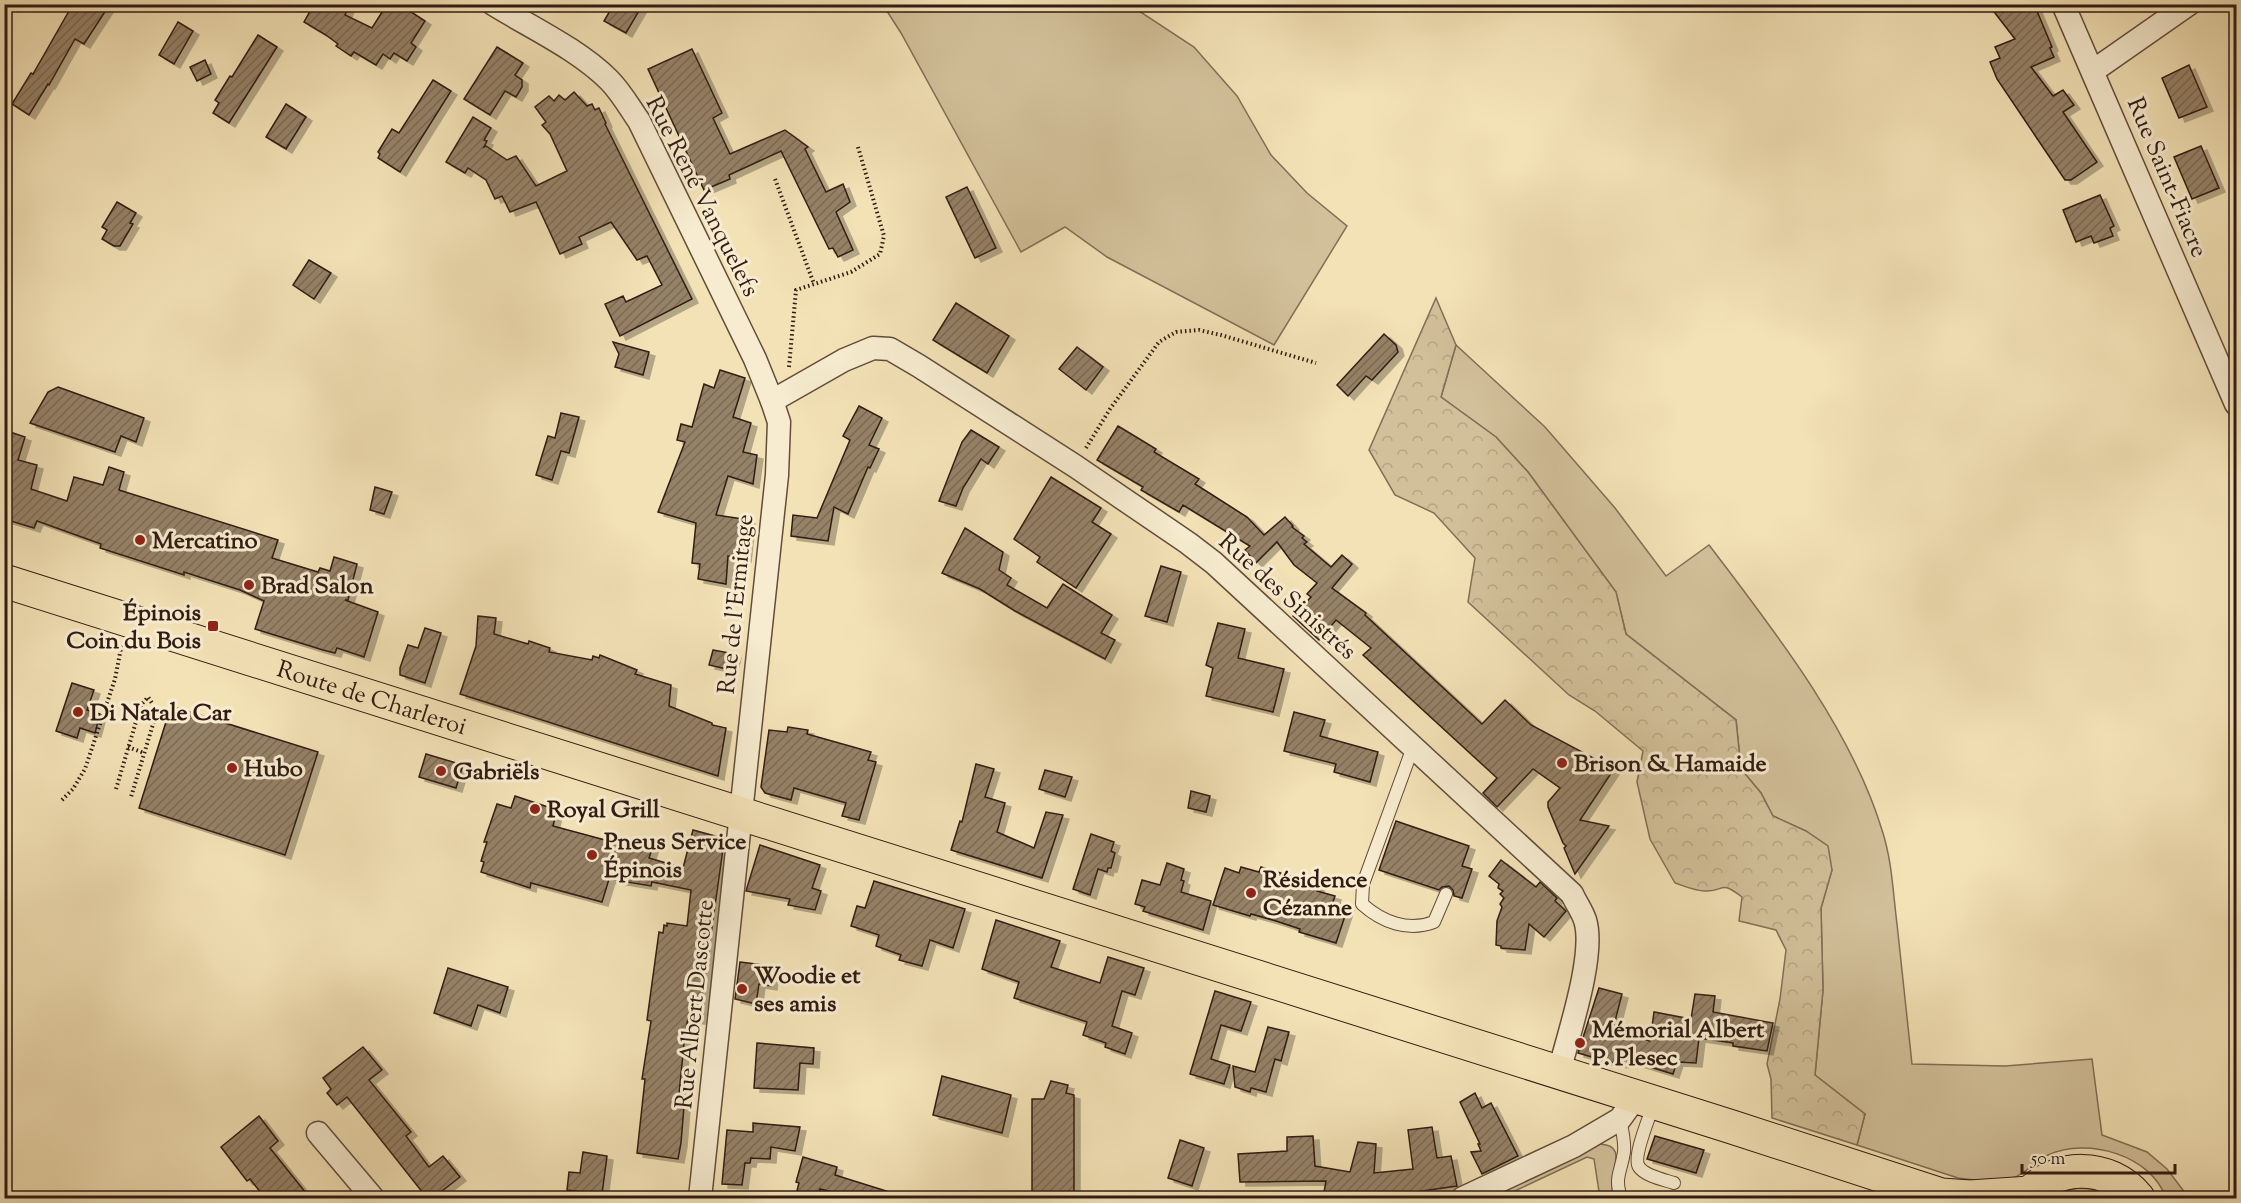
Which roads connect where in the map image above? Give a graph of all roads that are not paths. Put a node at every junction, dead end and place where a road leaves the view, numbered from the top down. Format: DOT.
graph roads {
  1 [pos="492,4"];
  2 [pos="2063,4"];
  3 [pos="2189,4"];
  4 [pos="2093,71"];
  5 [pos="772,401"];
  6 [pos="2236,404"];
  7 [pos="4,581"];
  8 [pos="1413,747"];
  9 [pos="740,814"];
  10 [pos="1446,894"];
  11 [pos="1559,1072"];
  12 [pos="1637,1106"];
  13 [pos="318,1133"];
  14 [pos="1674,1183"];
  15 [pos="2028,1196"];
  16 [pos="1943,1197"];
  17 [pos="373,1198"];
  18 [pos="700,1198"];
  19 [pos="1464,1198"];
  20 [pos="1621,1198"];
  21 [pos="2138,1198"];
  1 -- 5 [label="street, Rue René Vanquelefs"];
  2 -- 4 [label="street, Rue Saint-Fiacre"];
  3 -- 4 [label="street"];
  4 -- 6 [label="street, Rue Saint-Fiacre"];
  5 -- 8 [label="street, Rue des Sinistrés"];
  5 -- 9 [label="street, Rue de l'Ermitage"];
  7 -- 9 [label="main road, Route de Charleroi"];
  8 -- 10 [label="lane"];
  8 -- 11 [label="street, Rue des Sinistrés"];
  9 -- 11 [label="main road, Route de Charleroi"];
  9 -- 18 [label="street, Rue Albert Dascotte"];
  11 -- 12 [label="main road, Route de Charleroi"];
  12 -- 14 [label="lane"];
  12 -- 16 [label="main road, Route de Charleroi"];
  12 -- 19 [label="street"];
  12 -- 20 [label="lane"];
  13 -- 17 [label="street"];
  15 -- 16 [label="main road"];
  15 -- 21 [label="main road"];
}
